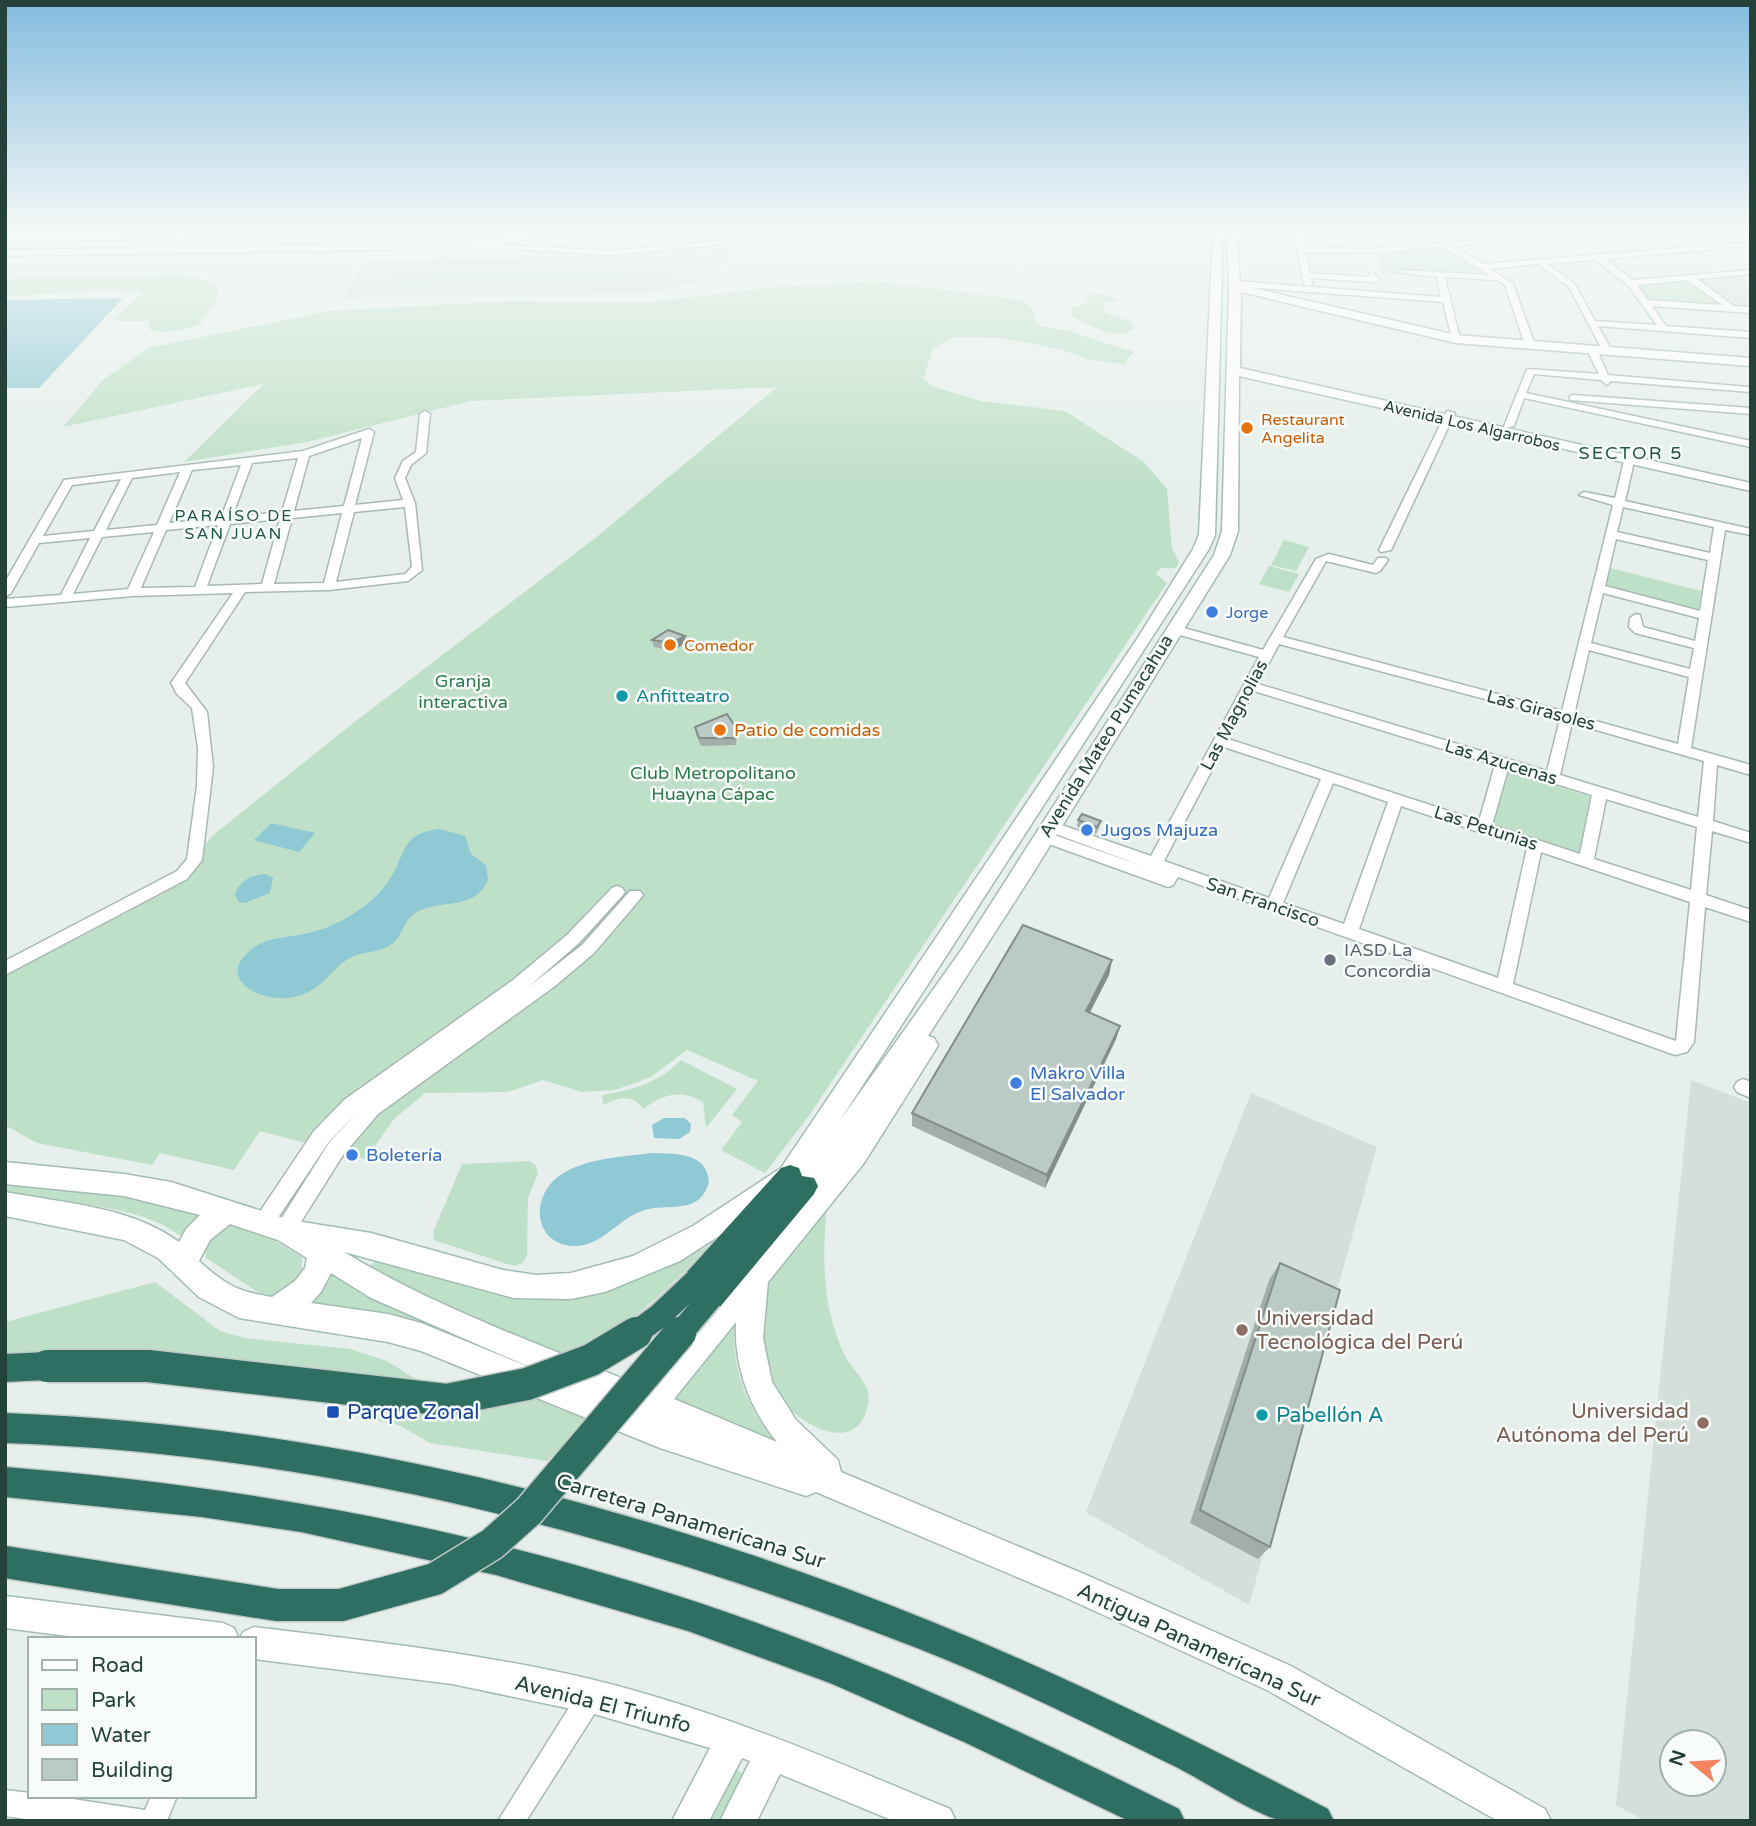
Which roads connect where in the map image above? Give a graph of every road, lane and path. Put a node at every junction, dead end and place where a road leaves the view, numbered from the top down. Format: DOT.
graph roads {
  1 [pos="1214,315"];
  2 [pos="1235,315"];
  3 [pos="1359,315"];
  4 [pos="1451,315"];
  5 [pos="1520,315"];
  6 [pos="1589,315"];
  7 [pos="1655,315"];
  8 [pos="1594,323"];
  9 [pos="1663,328"];
  10 [pos="1751,335"];
  11 [pos="1456,339"];
  12 [pos="1530,345"];
  13 [pos="1592,350"];
  14 [pos="1607,351"];
  15 [pos="1751,362"];
  16 [pos="1234,368"];
  17 [pos="1604,377"];
  18 [pos="1748,390"];
  19 [pos="1521,395"];
  20 [pos="1617,401"];
  21 [pos="1751,411"];
  22 [pos="425,414"];
  23 [pos="1449,416"];
  24 [pos="1509,426"];
  25 [pos="1751,444"];
  26 [pos="304,454"];
  27 [pos="1630,456"];
  28 [pos="248,460"];
  29 [pos="187,469"];
  30 [pos="128,475"];
  31 [pos="1751,480"];
  32 [pos="1751,487"];
  33 [pos="1584,495"];
  34 [pos="1619,502"];
  35 [pos="410,503"];
  36 [pos="348,510"];
  37 [pos="286,517"];
  38 [pos="225,521"];
  39 [pos="1720,524"];
  40 [pos="162,528"];
  41 [pos="1751,532"];
  42 [pos="98,534"];
  43 [pos="1611,534"];
  44 [pos="34,540"];
  45 [pos="1714,558"];
  46 [pos="329,586"];
  47 [pos="267,588"];
  48 [pos="1598,588"];
  49 [pos="241,589"];
  50 [pos="201,590"];
  51 [pos="133,592"];
  52 [pos="5,593"];
  53 [pos="65,598"];
  54 [pos="5,603"];
  55 [pos="1705,616"];
  56 [pos="1636,618"];
  57 [pos="1173,629"];
  58 [pos="1275,639"];
  59 [pos="1585,645"];
  60 [pos="1700,646"];
  61 [pos="1267,655"];
  62 [pos="1696,675"];
  63 [pos="1250,686"];
  64 [pos="1567,717"];
  65 [pos="1220,741"];
  66 [pos="1684,751"];
  67 [pos="1711,759"];
  68 [pos="1503,762"];
  69 [pos="1751,770"];
  70 [pos="1329,777"];
  71 [pos="1552,778"];
  72 [pos="1600,792"];
  73 [pos="1396,799"];
  74 [pos="1705,824"];
  75 [pos="1484,828"];
  76 [pos="1046,831"];
  77 [pos="1751,838"];
  78 [pos="1535,845"];
  79 [pos="1586,862"];
  80 [pos="1151,869"];
  81 [pos="626,894"];
  82 [pos="1698,898"];
  83 [pos="1000,904"];
  84 [pos="1275,905"];
  85 [pos="1751,916"];
  86 [pos="1350,931"];
  87 [pos="5,969"];
  88 [pos="1504,988"];
  89 [pos="5,1173"];
  90 [pos="798,1181"];
  91 [pos="5,1204"];
  92 [pos="231,1211"];
  93 [pos="275,1226"];
  94 [pos="321,1254"];
  95 [pos="185,1263"];
  96 [pos="755,1276"];
  97 [pos="703,1289"];
  98 [pos="269,1312"];
  99 [pos="5,1368"];
  100 [pos="643,1414"];
  101 [pos="5,1428"];
  102 [pos="5,1482"];
  103 [pos="852,1493"];
  104 [pos="5,1562"];
  105 [pos="5,1612"];
  106 [pos="207,1637"];
  107 [pos="256,1643"];
  108 [pos="591,1696"];
  109 [pos="734,1738"];
  110 [pos="772,1753"];
  111 [pos="163,1798"];
  112 [pos="5,1802"];
  113 [pos="923,1817"];
  114 [pos="139,1821"];
  115 [pos="154,1821"];
  116 [pos="510,1821"];
  117 [pos="690,1821"];
  118 [pos="738,1821"];
  119 [pos="1167,1821"];
  120 [pos="1316,1821"];
  121 [pos="1533,1821"];
  1 -- 90 [label="main road, Avenida Mateo Pumacahua"];
  2 -- 16 [label="main road, Avenida Mateo Pumacahua"];
  3 -- 11 [label="main road"];
  4 -- 11 [label="street"];
  5 -- 12 [label="street"];
  6 -- 8 [label="street"];
  7 -- 9 [label="street"];
  8 -- 9 [label="street"];
  8 -- 14 [label="street"];
  9 -- 10 [label="street"];
  11 -- 12 [label="main road"];
  12 -- 13 [label="main road"];
  13 -- 14 [label="main road"];
  13 -- 17 [label="street"];
  14 -- 15 [label="main road"];
  16 -- 23 [label="main road, Avenida Los Algarrobos"];
  16 -- 57 [label="main road, Avenida Mateo Pumacahua"];
  17 -- 18 [label="street"];
  17 -- 19 [label="street"];
  17 -- 20 [label="street"];
  19 -- 20 [label="street"];
  19 -- 24 [label="street"];
  19 -- 25 [label="street"];
  20 -- 21 [label="street"];
  22 -- 35 [label="street"];
  23 -- 24 [label="main road, Avenida Los Algarrobos"];
  23 -- 27 [label="main road, Avenida Los Algarrobos"];
  23 -- 58 [label="street, Las Magnolias"];
  24 -- 27 [label="main road, Avenida Los Algarrobos"];
  26 -- 28 [label="street"];
  26 -- 36 [label="street"];
  26 -- 37 [label="street"];
  27 -- 31 [label="main road, Avenida Los Algarrobos"];
  27 -- 32 [label="main road, Avenida Los Algarrobos"];
  27 -- 34 [label="street"];
  28 -- 29 [label="street"];
  28 -- 38 [label="street"];
  29 -- 30 [label="street"];
  29 -- 40 [label="street"];
  30 -- 42 [label="street"];
  30 -- 44 [label="street"];
  33 -- 34 [label="street"];
  34 -- 39 [label="street"];
  34 -- 43 [label="street"];
  35 -- 36 [label="street"];
  35 -- 46 [label="street"];
  36 -- 37 [label="street"];
  36 -- 46 [label="street"];
  37 -- 38 [label="street"];
  37 -- 47 [label="street"];
  38 -- 40 [label="street"];
  38 -- 50 [label="street"];
  39 -- 41 [label="street"];
  39 -- 45 [label="street"];
  40 -- 42 [label="street"];
  40 -- 51 [label="street"];
  42 -- 44 [label="street"];
  42 -- 53 [label="street"];
  43 -- 45 [label="street"];
  43 -- 48 [label="street"];
  44 -- 52 [label="street"];
  45 -- 55 [label="street"];
  46 -- 47 [label="street"];
  47 -- 49 [label="street"];
  48 -- 55 [label="street"];
  48 -- 59 [label="street"];
  49 -- 50 [label="street"];
  49 -- 87 [label="street"];
  50 -- 51 [label="street"];
  51 -- 53 [label="street"];
  53 -- 54 [label="street"];
  55 -- 60 [label="street"];
  56 -- 60 [label="street"];
  57 -- 61 [label="street"];
  57 -- 76 [label="main road, Avenida Mateo Pumacahua"];
  58 -- 61 [label="street, Las Magnolias"];
  58 -- 64 [label="street, Las Girasoles"];
  59 -- 62 [label="street"];
  59 -- 64 [label="street"];
  60 -- 62 [label="street"];
  61 -- 63 [label="street, Las Magnolias"];
  62 -- 66 [label="street"];
  63 -- 65 [label="street, Las Magnolias"];
  63 -- 68 [label="street, Las Azucenas"];
  64 -- 66 [label="street, Las Girasoles"];
  64 -- 71 [label="street"];
  65 -- 70 [label="street, Las Petunias"];
  65 -- 80 [label="street, Las Magnolias"];
  66 -- 67 [label="street, Las Girasoles"];
  67 -- 69 [label="street, Las Girasoles"];
  67 -- 74 [label="street"];
  68 -- 71 [label="street, Las Azucenas"];
  68 -- 75 [label="street"];
  70 -- 73 [label="street, Las Petunias"];
  70 -- 84 [label="street"];
  71 -- 72 [label="street, Las Azucenas"];
  72 -- 74 [label="street, Las Azucenas"];
  72 -- 79 [label="street"];
  73 -- 75 [label="street, Las Petunias"];
  73 -- 86 [label="street"];
  74 -- 77 [label="street, Las Azucenas"];
  74 -- 82 [label="street"];
  75 -- 78 [label="street, Las Petunias"];
  76 -- 80 [label="street, San Francisco"];
  76 -- 83 [label="main road, Avenida Mateo Pumacahua"];
  78 -- 79 [label="street, Las Petunias"];
  78 -- 88 [label="street"];
  79 -- 82 [label="street, Las Petunias"];
  80 -- 84 [label="street, San Francisco"];
  81 -- 93 [label="street"];
  82 -- 85 [label="street, Las Petunias"];
  82 -- 88 [label="street, San Francisco"];
  83 -- 90 [label="main road, Avenida Mateo Pumacahua"];
  83 -- 96 [label="main road"];
  84 -- 86 [label="street, San Francisco"];
  86 -- 88 [label="street, San Francisco"];
  89 -- 92 [label="main road"];
  90 -- 93 [label="main road"];
  90 -- 97 [label="highway"];
  91 -- 95 [label="main road"];
  92 -- 93 [label="main road"];
  92 -- 95 [label="main road"];
  93 -- 94 [label="main road"];
  94 -- 98 [label="main road"];
  94 -- 100 [label="main road"];
  95 -- 98 [label="main road"];
  96 -- 100 [label="main road"];
  96 -- 103 [label="main road"];
  97 -- 99 [label="highway, bridge"];
  97 -- 104 [label="highway, bridge"];
  98 -- 100 [label="main road"];
  100 -- 103 [label="main road, Antigua Panamericana Sur"];
  101 -- 120 [label="highway, Carretera Panamericana Sur"];
  102 -- 119 [label="highway"];
  103 -- 121 [label="main road, Antigua Panamericana Sur"];
  105 -- 106 [label="main road"];
  107 -- 108 [label="main road, Avenida El Triunfo"];
  108 -- 109 [label="main road, Avenida El Triunfo"];
  108 -- 116 [label="street"];
  109 -- 110 [label="main road, Avenida El Triunfo"];
  109 -- 117 [label="main road"];
  110 -- 113 [label="main road, Avenida El Triunfo"];
  110 -- 118 [label="main road"];
  111 -- 115 [label="street"];
  112 -- 114 [label="street"];
}
